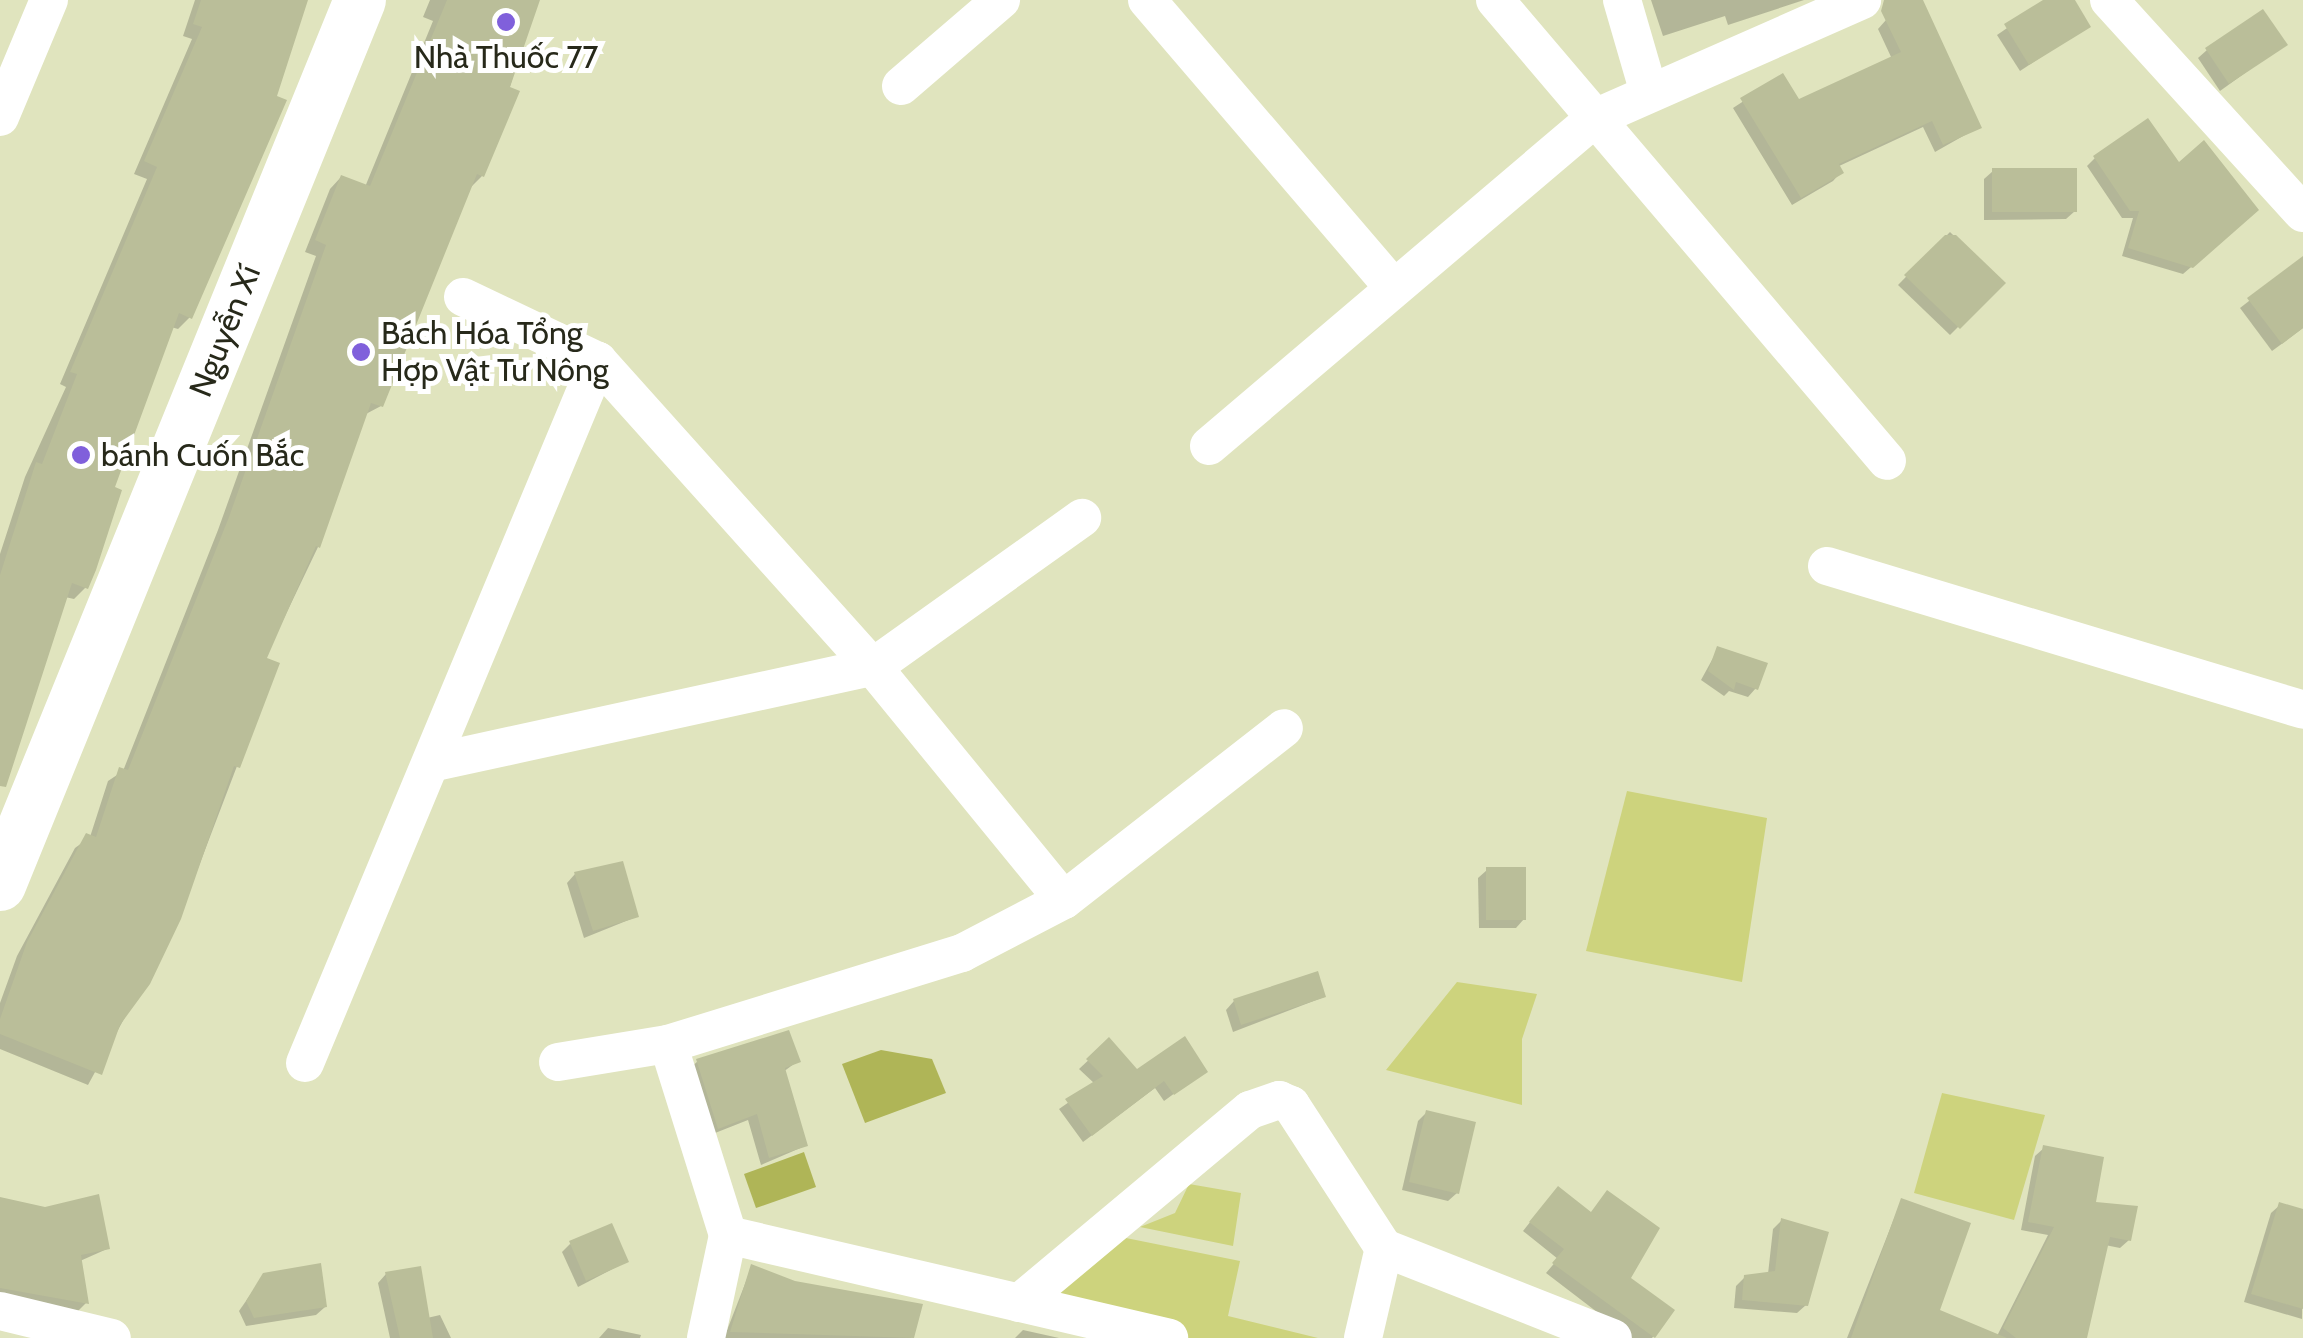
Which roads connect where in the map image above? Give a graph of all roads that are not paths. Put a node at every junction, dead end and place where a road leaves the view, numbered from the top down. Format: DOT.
graph roads {
  1 [pos="50,0"];
  2 [pos="360,0"];
  3 [pos="1001,0"];
  4 [pos="1148,0"];
  5 [pos="1494,0"];
  6 [pos="1622,0"];
  7 [pos="1862,0"];
  8 [pos="2108,0"];
  9 [pos="901,86"];
  10 [pos="1650,93"];
  11 [pos="0,117"];
  12 [pos="1594,118"];
  13 [pos="2303,212"];
  14 [pos="1392,286"];
  15 [pos="463,296"];
  16 [pos="598,361"];
  17 [pos="1209,446"];
  18 [pos="1887,461"];
  19 [pos="1082,518"];
  20 [pos="1827,566"];
  21 [pos="873,666"];
  22 [pos="2303,710"];
  23 [pos="1284,728"];
  24 [pos="430,763"];
  25 [pos="0,885"];
  26 [pos="1064,900"];
  27 [pos="668,1044"];
  28 [pos="558,1062"];
  29 [pos="305,1063"];
  30 [pos="728,1235"];
  31 [pos="1384,1248"];
  32 [pos="1019,1303"];
  33 [pos="0,1312"];
  34 [pos="112,1338"];
  35 [pos="706,1338"];
  36 [pos="1169,1338"];
  37 [pos="1363,1338"];
  38 [pos="1613,1338"];
  1 -- 11 [label="street"];
  2 -- 25 [label="street, Nguyễn Xí"];
  3 -- 9 [label="street"];
  4 -- 14 [label="street"];
  5 -- 12 [label="street"];
  6 -- 10 [label="street"];
  7 -- 10 [label="street"];
  8 -- 13 [label="street"];
  10 -- 12 [label="street"];
  12 -- 14 [label="street"];
  12 -- 18 [label="street"];
  14 -- 17 [label="street"];
  15 -- 16 [label="street"];
  16 -- 21 [label="street"];
  16 -- 24 [label="street"];
  19 -- 21 [label="street"];
  20 -- 22 [label="street"];
  21 -- 24 [label="street"];
  21 -- 26 [label="street"];
  23 -- 26 [label="street"];
  24 -- 29 [label="street"];
  26 -- 27 [label="street"];
  27 -- 28 [label="street"];
  27 -- 30 [label="street"];
  30 -- 32 [label="street"];
  30 -- 35 [label="street"];
  31 -- 32 [label="street"];
  31 -- 37 [label="street"];
  31 -- 38 [label="street"];
  32 -- 36 [label="street"];
  33 -- 34 [label="street"];
}
